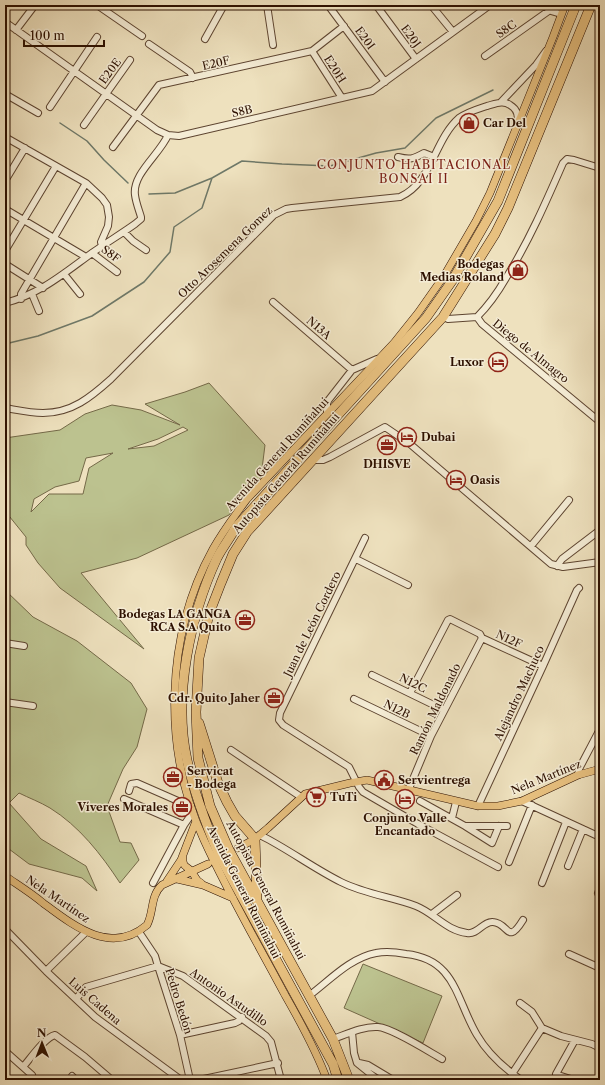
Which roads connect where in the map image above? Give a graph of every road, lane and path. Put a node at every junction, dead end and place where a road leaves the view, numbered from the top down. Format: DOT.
graph roads {
  1 [pos="35,5"];
  2 [pos="97,5"];
  3 [pos="224,5"];
  4 [pos="267,5"];
  5 [pos="328,5"];
  6 [pos="376,5"];
  7 [pos="432,5"];
  8 [pos="490,5"];
  9 [pos="543,5"];
  10 [pos="576,5"];
  11 [pos="591,5"];
  12 [pos="561,7"];
  13 [pos="550,10"];
  14 [pos="5,22"];
  15 [pos="344,26"];
  16 [pos="16,30"];
  17 [pos="453,32"];
  18 [pos="142,36"];
  19 [pos="97,37"];
  20 [pos="553,37"];
  21 [pos="204,39"];
  22 [pos="149,44"];
  23 [pos="273,45"];
  24 [pos="312,51"];
  25 [pos="485,56"];
  26 [pos="416,59"];
  27 [pos="130,60"];
  28 [pos="74,71"];
  29 [pos="193,78"];
  30 [pos="385,82"];
  31 [pos="5,94"];
  32 [pos="106,94"];
  33 [pos="342,98"];
  34 [pos="502,102"];
  35 [pos="50,107"];
  36 [pos="38,113"];
  37 [pos="137,115"];
  38 [pos="84,125"];
  39 [pos="516,126"];
  40 [pos="168,135"];
  41 [pos="5,137"];
  42 [pos="113,147"];
  43 [pos="25,148"];
  44 [pos="434,156"];
  45 [pos="398,158"];
  46 [pos="56,166"];
  47 [pos="600,168"];
  48 [pos="5,181"];
  49 [pos="86,183"];
  50 [pos="5,210"];
  51 [pos="24,220"];
  52 [pos="124,232"];
  53 [pos="53,238"];
  54 [pos="102,246"];
  55 [pos="146,250"];
  56 [pos="5,251"];
  57 [pos="92,253"];
  58 [pos="86,257"];
  59 [pos="5,264"];
  60 [pos="117,272"];
  61 [pos="64,274"];
  62 [pos="30,279"];
  63 [pos="44,288"];
  64 [pos="32,294"];
  65 [pos="80,294"];
  66 [pos="21,299"];
  67 [pos="273,302"];
  68 [pos="5,303"];
  69 [pos="39,311"];
  70 [pos="443,317"];
  71 [pos="478,317"];
  72 [pos="379,359"];
  73 [pos="352,370"];
  74 [pos="5,408"];
  75 [pos="327,414"];
  76 [pos="600,422"];
  77 [pos="312,460"];
  78 [pos="569,500"];
  79 [pos="600,530"];
  80 [pos="365,538"];
  81 [pos="530,546"];
  82 [pos="356,559"];
  83 [pos="600,562"];
  84 [pos="557,566"];
  85 [pos="408,585"];
  86 [pos="579,588"];
  87 [pos="482,638"];
  88 [pos="5,643"];
  89 [pos="24,646"];
  90 [pos="543,666"];
  91 [pos="372,675"];
  92 [pos="410,693"];
  93 [pos="354,700"];
  94 [pos="5,702"];
  95 [pos="33,706"];
  96 [pos="444,710"];
  97 [pos="196,712"];
  98 [pos="600,729"];
  99 [pos="431,736"];
  100 [pos="231,750"];
  101 [pos="600,769"];
  102 [pos="578,775"];
  103 [pos="356,782"];
  104 [pos="128,791"];
  105 [pos="408,791"];
  106 [pos="301,797"];
  107 [pos="124,799"];
  108 [pos="420,801"];
  109 [pos="522,801"];
  110 [pos="456,802"];
  111 [pos="532,805"];
  112 [pos="478,806"];
  113 [pos="192,809"];
  114 [pos="452,818"];
  115 [pos="196,820"];
  116 [pos="566,822"];
  117 [pos="184,825"];
  118 [pos="465,826"];
  119 [pos="499,826"];
  120 [pos="507,826"];
  121 [pos="583,829"];
  122 [pos="257,837"];
  123 [pos="600,837"];
  124 [pos="238,848"];
  125 [pos="185,851"];
  126 [pos="509,862"];
  127 [pos="208,864"];
  128 [pos="568,866"];
  129 [pos="498,867"];
  130 [pos="192,872"];
  131 [pos="5,876"];
  132 [pos="175,879"];
  133 [pos="165,883"];
  134 [pos="542,883"];
  135 [pos="153,884"];
  136 [pos="203,885"];
  137 [pos="457,895"];
  138 [pos="233,898"];
  139 [pos="257,902"];
  140 [pos="432,914"];
  141 [pos="524,920"];
  142 [pos="5,929"];
  143 [pos="86,932"];
  144 [pos="139,932"];
  145 [pos="570,954"];
  146 [pos="158,966"];
  147 [pos="600,968"];
  148 [pos="46,971"];
  149 [pos="310,995"];
  150 [pos="76,999"];
  151 [pos="520,1003"];
  152 [pos="242,1017"];
  153 [pos="542,1028"];
  154 [pos="352,1032"];
  155 [pos="180,1035"];
  156 [pos="333,1039"];
  157 [pos="575,1040"];
  158 [pos="600,1048"];
  159 [pos="5,1051"];
  160 [pos="442,1059"];
  161 [pos="278,1063"];
  162 [pos="357,1063"];
  163 [pos="23,1067"];
  164 [pos="512,1074"];
  165 [pos="32,1075"];
  166 [pos="111,1080"];
  167 [pos="181,1080"];
  168 [pos="190,1080"];
  169 [pos="199,1080"];
  170 [pos="281,1080"];
  171 [pos="327,1080"];
  172 [pos="338,1080"];
  173 [pos="349,1080"];
  174 [pos="378,1080"];
  175 [pos="393,1080"];
  176 [pos="521,1080"];
  177 [pos="574,1080"];
  1 -- 16 [label="street"];
  2 -- 18 [label="street"];
  3 -- 21 [label="street"];
  4 -- 23 [label="street"];
  5 -- 15 [label="street, E20I"];
  6 -- 26 [label="street, E20J"];
  7 -- 17 [label="street"];
  8 -- 17 [label="street, S8B"];
  9 -- 13 [label="street"];
  10 -- 172 [label="highway, Autopista General Rumiñahui"];
  11 -- 70 [label="highway, Autopista General Rumiñahui"];
  12 -- 13 [label="street"];
  12 -- 13 [label="street, S8C"];
  12 -- 20 [label="main road, Avenida General Rumiñahui"];
  13 -- 25 [label="street, S8C"];
  14 -- 16 [label="street"];
  15 -- 24 [label="street, E20F"];
  15 -- 30 [label="street, E20I"];
  16 -- 28 [label="street"];
  17 -- 26 [label="street, S8B"];
  19 -- 28 [label="street"];
  20 -- 34 [label="street"];
  20 -- 39 [label="main road, Avenida General Rumiñahui"];
  22 -- 29 [label="street"];
  24 -- 29 [label="street, E20F"];
  24 -- 33 [label="street, E20H"];
  26 -- 30 [label="street, S8B"];
  27 -- 32 [label="street, E20E"];
  28 -- 32 [label="street"];
  28 -- 35 [label="street"];
  29 -- 37 [label="street, E20F"];
  30 -- 33 [label="street, S8B"];
  31 -- 36 [label="street"];
  32 -- 37 [label="street"];
  32 -- 38 [label="street, E20E"];
  33 -- 40 [label="street, S8B"];
  34 -- 39 [label="street"];
  34 -- 44 [label="street, Otto Arosemena Gomez"];
  37 -- 40 [label="street"];
  37 -- 42 [label="street, E20F"];
  39 -- 72 [label="main road, Avenida General Rumiñahui"];
  40 -- 52 [label="street"];
  41 -- 43 [label="street"];
  43 -- 46 [label="street"];
  43 -- 48 [label="street"];
  44 -- 45 [label="street"];
  44 -- 74 [label="street, Otto Arosemena Gomez"];
  46 -- 49 [label="street"];
  46 -- 51 [label="street"];
  47 -- 71 [label="street"];
  49 -- 53 [label="street"];
  49 -- 54 [label="street"];
  50 -- 51 [label="street"];
  51 -- 53 [label="street"];
  51 -- 56 [label="street"];
  52 -- 54 [label="street"];
  52 -- 55 [label="street"];
  53 -- 58 [label="street"];
  53 -- 62 [label="street"];
  54 -- 57 [label="street"];
  57 -- 58 [label="street"];
  57 -- 60 [label="street, S8F"];
  58 -- 61 [label="street"];
  59 -- 62 [label="street"];
  61 -- 63 [label="street"];
  61 -- 65 [label="street"];
  62 -- 63 [label="street"];
  62 -- 66 [label="street"];
  63 -- 64 [label="street"];
  64 -- 66 [label="street"];
  64 -- 69 [label="street"];
  66 -- 68 [label="street"];
  67 -- 73 [label="street, N13A"];
  70 -- 71 [label="street, Diego de Almagro"];
  70 -- 77 [label="highway, Autopista General Rumiñahui"];
  71 -- 76 [label="street, Diego de Almagro"];
  72 -- 73 [label="street"];
  72 -- 75 [label="main road, Avenida General Rumiñahui"];
  73 -- 75 [label="street"];
  75 -- 113 [label="main road, Avenida General Rumiñahui"];
  77 -- 81 [label="street"];
  77 -- 97 [label="highway, Autopista General Rumiñahui"];
  78 -- 81 [label="street"];
  79 -- 84 [label="street"];
  80 -- 82 [label="street, Juan de León Cordero"];
  81 -- 84 [label="street"];
  82 -- 85 [label="street"];
  82 -- 103 [label="street, Juan de León Cordero"];
  83 -- 84 [label="street"];
  86 -- 90 [label="street, Alejandro Machuco"];
  87 -- 90 [label="street, N12F"];
  87 -- 92 [label="street, N12F"];
  87 -- 96 [label="street, Ramón Maldonado"];
  88 -- 89 [label="street"];
  90 -- 112 [label="street, Alejandro Machuco"];
  91 -- 92 [label="street, N12C"];
  92 -- 96 [label="street, N12C"];
  93 -- 99 [label="street, N12B"];
  94 -- 95 [label="street"];
  96 -- 99 [label="street, Ramón Maldonado"];
  97 -- 122 [label="highway"];
  97 -- 139 [label="highway, Autopista General Rumiñahui"];
  98 -- 102 [label="street"];
  99 -- 105 [label="street, Ramón Maldonado"];
  100 -- 106 [label="street"];
  101 -- 102 [label="main road, Nela Martínez"];
  102 -- 109 [label="main road, Nela Martínez"];
  103 -- 105 [label="main road, Nela Martínez"];
  103 -- 106 [label="main road, Nela Martínez"];
  103 -- 129 [label="street"];
  104 -- 113 [label="street"];
  105 -- 110 [label="main road, Nela Martínez"];
  106 -- 122 [label="main road, Nela Martínez"];
  107 -- 117 [label="street"];
  108 -- 114 [label="street"];
  109 -- 111 [label="street"];
  109 -- 112 [label="main road, Nela Martínez"];
  110 -- 112 [label="main road, Nela Martínez"];
  110 -- 114 [label="street"];
  111 -- 116 [label="street"];
  111 -- 126 [label="street"];
  113 -- 115 [label="main road, Avenida General Rumiñahui"];
  113 -- 117 [label="street"];
  114 -- 118 [label="street"];
  115 -- 125 [label="main road"];
  115 -- 138 [label="main road, Avenida General Rumiñahui"];
  116 -- 121 [label="street"];
  116 -- 134 [label="street"];
  117 -- 135 [label="street"];
  118 -- 119 [label="street"];
  118 -- 119 [label="street"];
  119 -- 120 [label="street"];
  121 -- 123 [label="street"];
  121 -- 128 [label="street"];
  122 -- 124 [label="main road, Nela Martínez"];
  122 -- 139 [label="highway"];
  122 -- 140 [label="street"];
  125 -- 130 [label="main road"];
  125 -- 133 [label="main road"];
  127 -- 130 [label="main road"];
  130 -- 132 [label="main road"];
  130 -- 136 [label="main road"];
  131 -- 143 [label="main road, Nela Martínez"];
  132 -- 133 [label="main road"];
  132 -- 136 [label="main road"];
  133 -- 144 [label="main road"];
  136 -- 138 [label="main road"];
  137 -- 140 [label="street"];
  138 -- 171 [label="main road, Avenida General Rumiñahui"];
  139 -- 149 [label="highway, Autopista General Rumiñahui"];
  140 -- 141 [label="street"];
  142 -- 148 [label="street, Luis Cadena"];
  143 -- 144 [label="main road, Nela Martínez"];
  143 -- 148 [label="street"];
  144 -- 146 [label="street, Pedro Bedón"];
  145 -- 147 [label="street"];
  146 -- 150 [label="street"];
  146 -- 152 [label="street, Antonio Astudillo"];
  146 -- 155 [label="street, Pedro Bedón"];
  148 -- 150 [label="street, Luis Cadena"];
  149 -- 156 [label="highway, Autopista General Rumiñahui"];
  149 -- 164 [label="street"];
  150 -- 167 [label="street, Luis Cadena"];
  151 -- 153 [label="street"];
  152 -- 155 [label="street"];
  152 -- 161 [label="street, Antonio Astudillo"];
  153 -- 157 [label="street"];
  153 -- 164 [label="street"];
  154 -- 156 [label="street"];
  154 -- 160 [label="street"];
  154 -- 162 [label="street"];
  155 -- 168 [label="street, Pedro Bedón"];
  156 -- 173 [label="highway, Autopista General Rumiñahui"];
  157 -- 158 [label="street"];
  157 -- 177 [label="street"];
  159 -- 163 [label="street"];
  161 -- 169 [label="street"];
  161 -- 170 [label="street, Antonio Astudillo"];
  162 -- 174 [label="street"];
  162 -- 175 [label="street"];
  163 -- 165 [label="street"];
  163 -- 166 [label="street"];
  164 -- 176 [label="street"];
}
